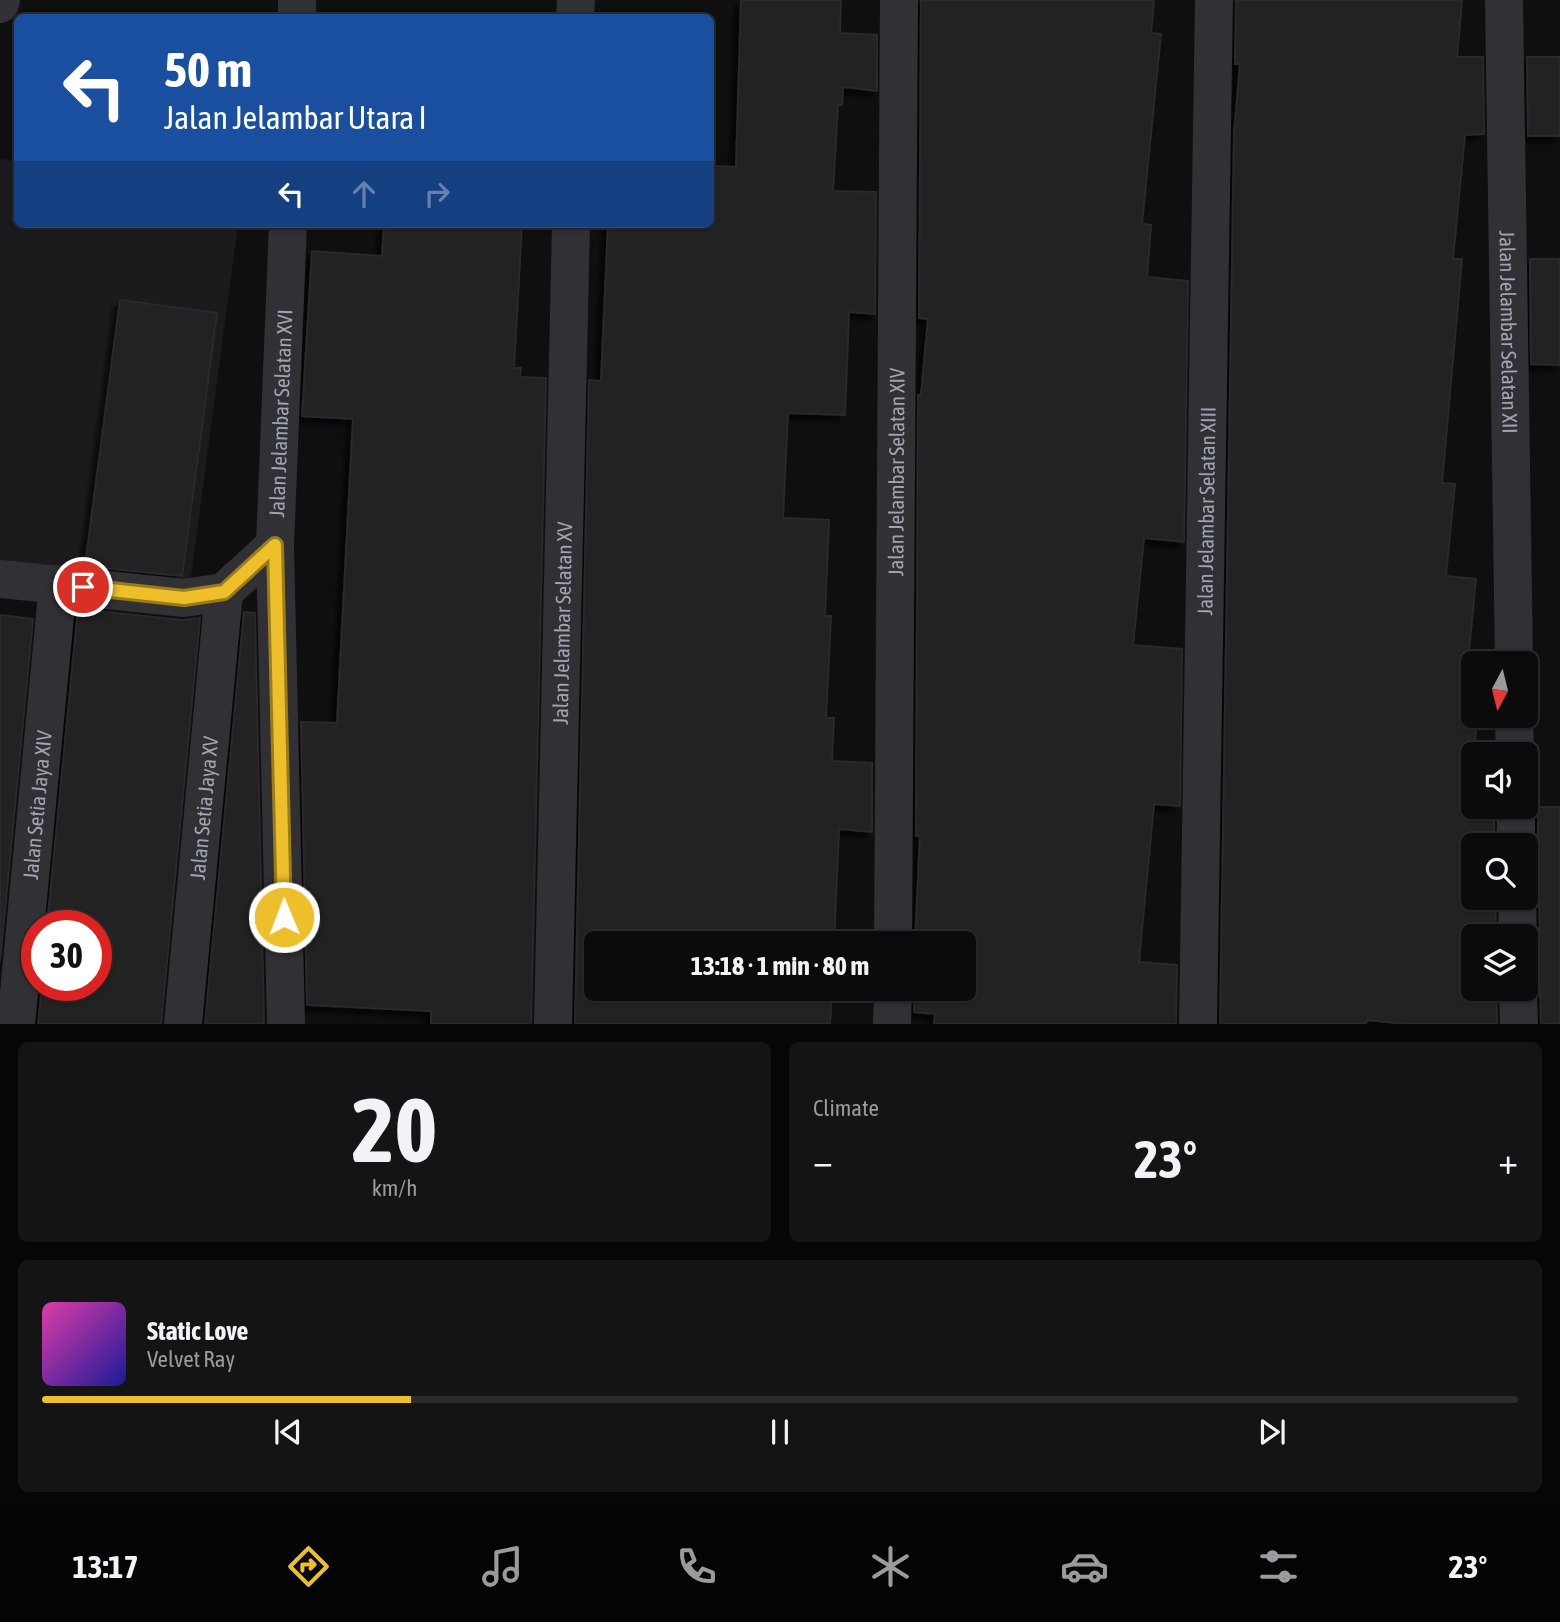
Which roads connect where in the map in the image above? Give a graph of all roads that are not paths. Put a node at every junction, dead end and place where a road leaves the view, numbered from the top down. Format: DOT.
graph roads {
  1 [pos="899,0"];
  2 [pos="1214,0"];
  3 [pos="1504,0"];
  4 [pos="288,228"];
  5 [pos="570,228"];
  6 [pos="275,545"];
  7 [pos="0,579"];
  8 [pos="58,584"];
  9 [pos="224,592"];
  10 [pos="1514,651"];
  11 [pos="893,931"];
  12 [pos="893,1001"];
  13 [pos="1518,1001"];
  14 [pos="16,1024"];
  15 [pos="183,1024"];
  16 [pos="286,1024"];
  17 [pos="552,1024"];
  18 [pos="892,1024"];
  19 [pos="1198,1024"];
  20 [pos="1519,1024"];
  1 -- 11 [label="street, Jalan Jelambar Selatan XIV"];
  2 -- 19 [label="street, Jalan Jelambar Selatan XIII"];
  3 -- 10 [label="street, Jalan Jelambar Selatan XII"];
  4 -- 6 [label="street, Jalan Jelambar Selatan XVI"];
  5 -- 17 [label="street, Jalan Jelambar Selatan XV"];
  6 -- 9 [label="street"];
  6 -- 16 [label="street, Jalan Jelambar Selatan XVI"];
  7 -- 8 [label="street"];
  8 -- 9 [label="street"];
  8 -- 14 [label="street, Jalan Setia Jaya XIV"];
  9 -- 15 [label="street, Jalan Setia Jaya XV"];
  12 -- 18 [label="street"];
  13 -- 20 [label="street"];
}
